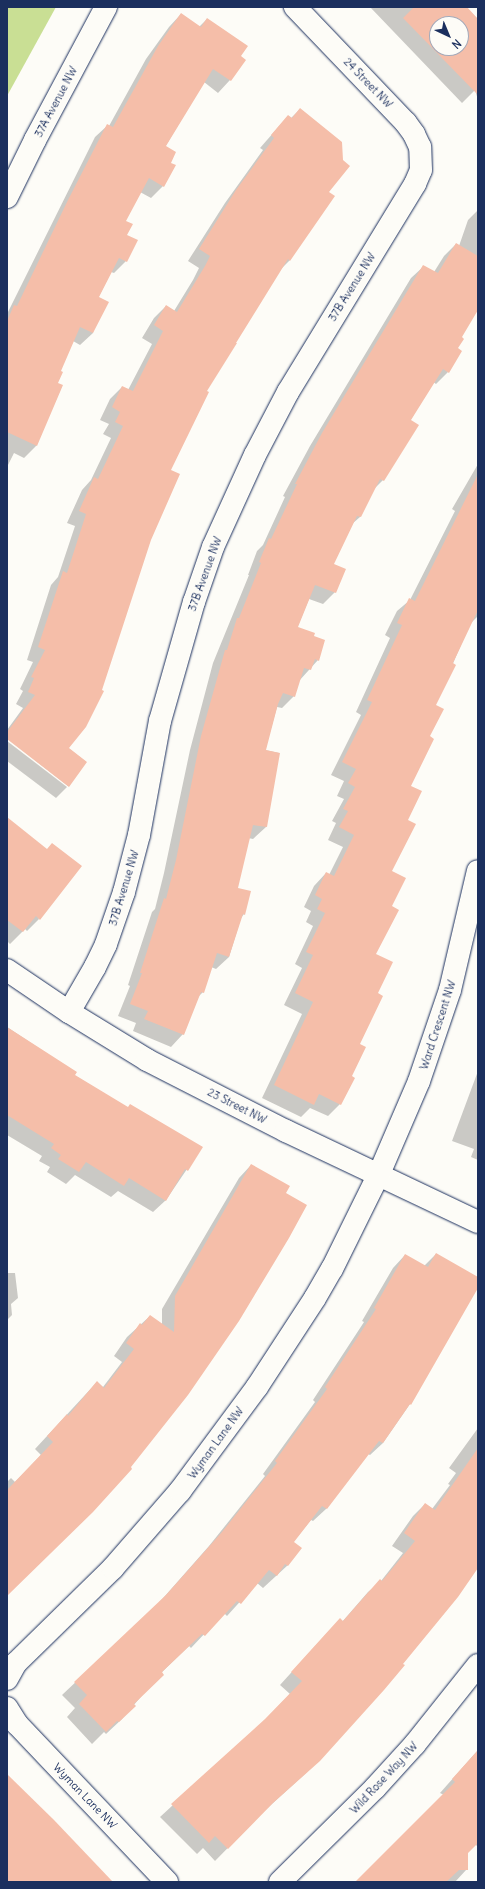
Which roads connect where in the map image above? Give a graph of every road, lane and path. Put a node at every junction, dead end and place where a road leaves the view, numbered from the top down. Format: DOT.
graph roads {
  1 [pos="106,7"];
  2 [pos="295,7"];
  3 [pos="421,170"];
  4 [pos="7,197"];
  5 [pos="478,871"];
  6 [pos="7,970"];
  7 [pos="69,1012"];
  8 [pos="379,1174"];
  9 [pos="478,1222"];
  10 [pos="478,1665"];
  11 [pos="7,1679"];
  12 [pos="7,1708"];
  13 [pos="167,1882"];
  14 [pos="280,1882"];
  1 -- 4 [label="street, 37A Avenue NW"];
  2 -- 3 [label="street, 24 Street NW"];
  3 -- 7 [label="street, 37B Avenue NW"];
  5 -- 8 [label="street, Ward Crescent NW"];
  6 -- 7 [label="street, 23 Street NW"];
  7 -- 8 [label="street, 23 Street NW"];
  8 -- 9 [label="street, 23 Street NW"];
  8 -- 11 [label="street, Wyman Lane NW"];
  10 -- 14 [label="street, Wild Rose Way NW"];
  12 -- 13 [label="street, Wyman Lane NW"];
}
